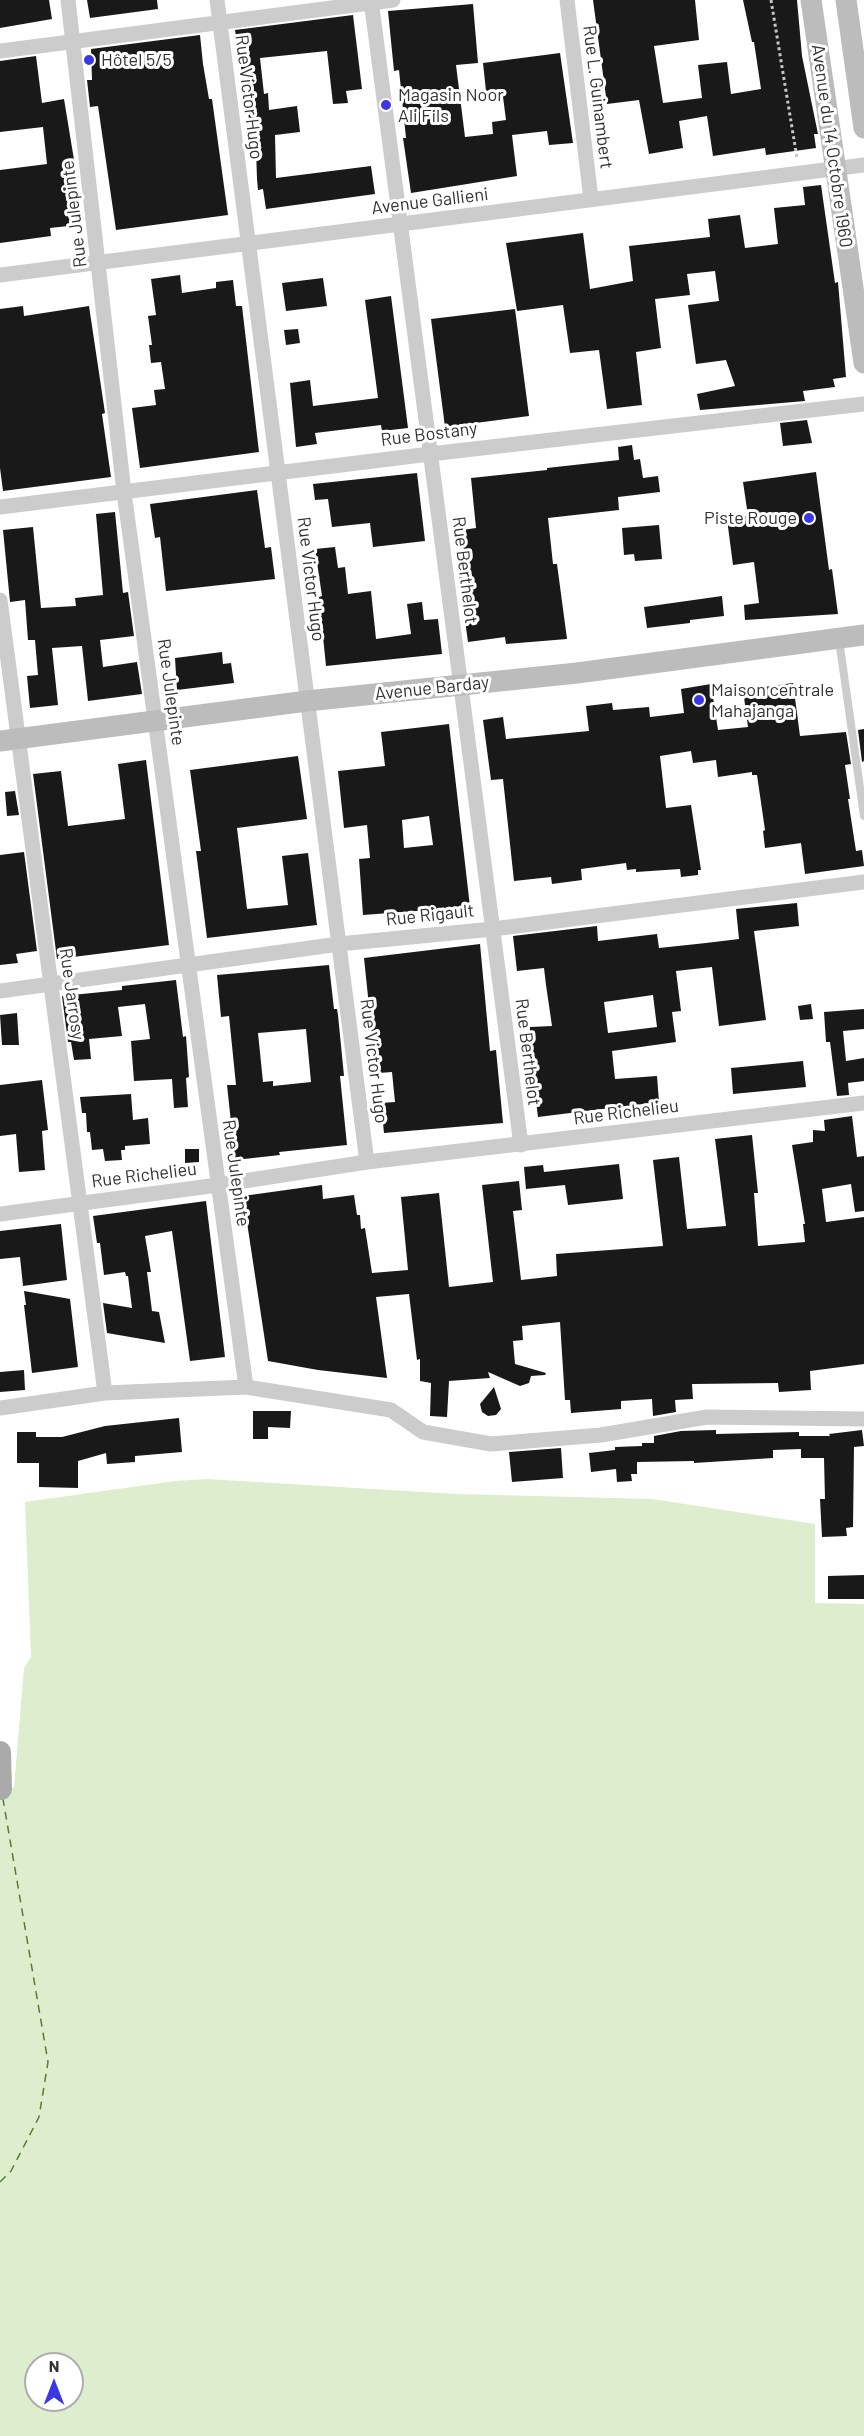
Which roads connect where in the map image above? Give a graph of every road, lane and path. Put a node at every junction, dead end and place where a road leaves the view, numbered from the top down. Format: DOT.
graph roads {
  1 [pos="68,0"];
  2 [pos="217,0"];
  3 [pos="393,0"];
  4 [pos="567,0"];
  5 [pos="771,0"];
  6 [pos="810,0"];
  7 [pos="846,0"];
  8 [pos="372,1"];
  9 [pos="220,22"];
  10 [pos="73,42"];
  11 [pos="0,51"];
  12 [pos="864,129"];
  13 [pos="864,165"];
  14 [pos="835,168"];
  15 [pos="799,173"];
  16 [pos="591,199"];
  17 [pos="400,224"];
  18 [pos="249,243"];
  19 [pos="99,262"];
  20 [pos="0,275"];
  21 [pos="864,363"];
  22 [pos="864,404"];
  23 [pos="430,454"];
  24 [pos="278,473"];
  25 [pos="124,492"];
  26 [pos="0,507"];
  27 [pos="0,600"];
  28 [pos="864,634"];
  29 [pos="838,638"];
  30 [pos="460,685"];
  31 [pos="307,701"];
  32 [pos="155,722"];
  33 [pos="9,740"];
  34 [pos="864,816"];
  35 [pos="864,882"];
  36 [pos="493,929"];
  37 [pos="339,944"];
  38 [pos="188,967"];
  39 [pos="51,984"];
  40 [pos="0,991"];
  41 [pos="864,1103"];
  42 [pos="521,1145"];
  43 [pos="367,1162"];
  44 [pos="218,1185"];
  45 [pos="80,1203"];
  46 [pos="0,1214"];
  47 [pos="246,1387"];
  48 [pos="105,1393"];
  49 [pos="0,1408"];
  50 [pos="864,1419"];
  51 [pos="0,1752"];
  52 [pos="1,1789"];
  1 -- 10 [label="street, Rue Julepinte"];
  2 -- 9 [label="street, Rue Victor Hugo"];
  3 -- 8 [label="street"];
  4 -- 16 [label="street, Rue L. Guinambert"];
  5 -- 15 [label="path"];
  6 -- 14 [label="main road, Avenue du 14 Octobre 1960"];
  7 -- 12 [label="main road, Avenue du 14 Octobre 1960"];
  8 -- 9 [label="street"];
  8 -- 17 [label="street, Rue Berthelot"];
  9 -- 10 [label="street"];
  9 -- 18 [label="street, Rue Victor Hugo"];
  10 -- 11 [label="street"];
  10 -- 19 [label="street, Rue Julepinte"];
  13 -- 14 [label="street, Avenue Gallieni"];
  14 -- 15 [label="street, Avenue Gallieni"];
  14 -- 21 [label="main road, Avenue du 14 Octobre 1960"];
  15 -- 16 [label="street, Avenue Gallieni"];
  16 -- 17 [label="street, Avenue Gallieni"];
  17 -- 18 [label="street, Avenue Gallieni"];
  17 -- 23 [label="street, Rue Berthelot"];
  18 -- 19 [label="street, Avenue Gallieni"];
  18 -- 24 [label="street, Rue Victor Hugo"];
  19 -- 20 [label="street, Avenue Gallieni"];
  19 -- 25 [label="street, Rue Julepinte"];
  22 -- 23 [label="street, Rue Bostany"];
  23 -- 24 [label="street, Rue Bostany"];
  23 -- 30 [label="street, Rue Berthelot"];
  24 -- 25 [label="street, Rue Bostany"];
  24 -- 31 [label="street, Rue Victor Hugo"];
  25 -- 26 [label="street, Rue Bostany"];
  25 -- 32 [label="street, Rue Julepinte"];
  27 -- 33 [label="street, Rue Jarrosy"];
  28 -- 29 [label="main road, Avenue Barday"];
  29 -- 30 [label="main road, Avenue Barday"];
  29 -- 34 [label="lane"];
  30 -- 31 [label="main road, Avenue Barday"];
  30 -- 36 [label="street, Rue Berthelot"];
  31 -- 32 [label="main road, Avenue Barday"];
  31 -- 37 [label="street, Rue Victor Hugo"];
  32 -- 33 [label="main road, Avenue Barday"];
  32 -- 38 [label="street, Rue Julepinte"];
  33 -- 39 [label="street, Rue Jarrosy"];
  35 -- 36 [label="street, Rue Rigault"];
  36 -- 37 [label="street, Rue Rigault"];
  36 -- 42 [label="street, Rue Berthelot"];
  37 -- 38 [label="street, Rue Rigault"];
  37 -- 43 [label="street, Rue Victor Hugo"];
  38 -- 39 [label="street, Rue Rigault"];
  38 -- 44 [label="street, Rue Julepinte"];
  39 -- 40 [label="street, Rue Rigault"];
  39 -- 45 [label="street, Rue Jarrosy"];
  41 -- 42 [label="street, Rue Richelieu"];
  42 -- 43 [label="street, Rue Richelieu"];
  43 -- 44 [label="street, Rue Richelieu"];
  44 -- 45 [label="street, Rue Richelieu"];
  44 -- 47 [label="street, Rue Julepinte"];
  45 -- 46 [label="street, Rue Richelieu"];
  45 -- 48 [label="street, Rue Jarrosy"];
  47 -- 48 [label="street"];
  47 -- 50 [label="street"];
  48 -- 49 [label="street"];
  51 -- 52 [label="main road"];
}
